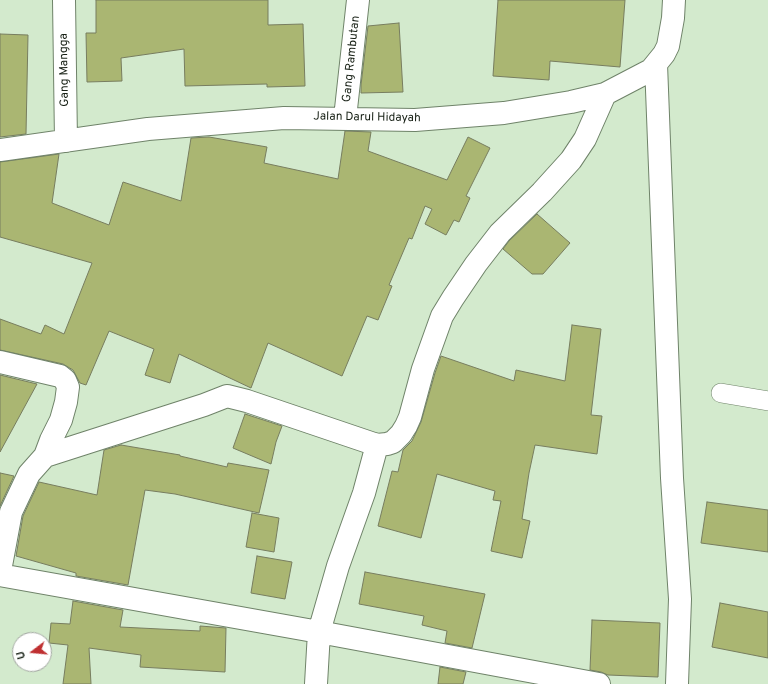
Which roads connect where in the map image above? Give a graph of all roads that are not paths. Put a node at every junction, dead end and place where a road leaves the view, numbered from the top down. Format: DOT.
graph roads {
  1 [pos="64,0"];
  2 [pos="358,0"];
  3 [pos="674,0"];
  4 [pos="656,64"];
  5 [pos="605,94"];
  6 [pos="345,118"];
  7 [pos="66,141"];
  8 [pos="0,150"];
  9 [pos="0,362"];
  10 [pos="721,393"];
  11 [pos="768,401"];
  12 [pos="377,445"];
  13 [pos="45,456"];
  14 [pos="0,571"];
  15 [pos="0,575"];
  16 [pos="319,632"];
  17 [pos="316,684"];
  18 [pos="599,684"];
  19 [pos="677,684"];
  1 -- 7 [label="street, Gang Mangga"];
  2 -- 6 [label="street, Gang Rambutan"];
  3 -- 4 [label="street, Jalan Darul Hidayah"];
  4 -- 5 [label="street, Jalan Darul Hidayah"];
  4 -- 19 [label="street"];
  5 -- 6 [label="street, Jalan Darul Hidayah"];
  5 -- 12 [label="street"];
  6 -- 7 [label="street, Jalan Darul Hidayah"];
  7 -- 8 [label="street, Jalan Darul Hidayah"];
  9 -- 13 [label="street"];
  10 -- 11 [label="lane"];
  12 -- 13 [label="street"];
  12 -- 16 [label="street"];
  13 -- 14 [label="street"];
  15 -- 16 [label="street"];
  16 -- 17 [label="street"];
  16 -- 18 [label="street"];
}
